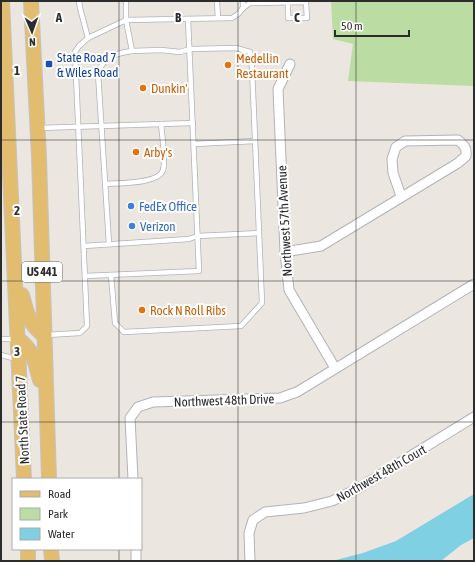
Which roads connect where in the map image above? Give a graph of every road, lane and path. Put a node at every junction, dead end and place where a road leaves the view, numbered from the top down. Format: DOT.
graph roads {
  1 [pos="30,1"];
  2 [pos="79,1"];
  3 [pos="126,1"];
  4 [pos="217,1"];
  5 [pos="243,1"];
  6 [pos="288,2"];
  7 [pos="243,8"];
  8 [pos="2,9"];
  9 [pos="218,18"];
  10 [pos="188,19"];
  11 [pos="126,20"];
  12 [pos="88,38"];
  13 [pos="190,49"];
  14 [pos="132,51"];
  15 [pos="290,64"];
  16 [pos="193,123"];
  17 [pos="161,124"];
  18 [pos="102,126"];
  19 [pos="79,127"];
  20 [pos="38,128"];
  21 [pos="255,141"];
  22 [pos="194,144"];
  23 [pos="106,184"];
  24 [pos="401,196"];
  25 [pos="259,233"];
  26 [pos="197,236"];
  27 [pos="109,244"];
  28 [pos="84,246"];
  29 [pos="285,252"];
  30 [pos="15,267"];
  31 [pos="111,275"];
  32 [pos="85,276"];
  33 [pos="474,284"];
  34 [pos="44,335"];
  35 [pos="1,339"];
  36 [pos="18,339"];
  37 [pos="1,355"];
  38 [pos="19,359"];
  39 [pos="335,368"];
  40 [pos="46,404"];
  41 [pos="474,417"];
  42 [pos="24,478"];
  43 [pos="48,478"];
  44 [pos="133,478"];
  45 [pos="28,550"];
  46 [pos="51,550"];
  47 [pos="136,550"];
  48 [pos="28,561"];
  49 [pos="52,561"];
  50 [pos="136,561"];
  51 [pos="250,561"];
  1 -- 20 [label="main road, North State Road 7 / US 441"];
  2 -- 12 [label="lane"];
  3 -- 11 [label="lane"];
  4 -- 9 [label="lane"];
  5 -- 7 [label="lane"];
  6 -- 6 [label="lane"];
  6 -- 7 [label="lane"];
  7 -- 9 [label="lane"];
  8 -- 30 [label="main road, North State Road 7 / US 441"];
  9 -- 10 [label="lane"];
  10 -- 11 [label="lane"];
  10 -- 13 [label="lane"];
  11 -- 12 [label="lane"];
  11 -- 14 [label="lane"];
  12 -- 19 [label="lane"];
  13 -- 14 [label="lane"];
  13 -- 16 [label="lane"];
  13 -- 21 [label="lane"];
  14 -- 18 [label="lane"];
  15 -- 29 [label="street, Northwest 57th Avenue"];
  16 -- 17 [label="lane"];
  16 -- 22 [label="lane"];
  17 -- 18 [label="lane"];
  17 -- 23 [label="lane"];
  18 -- 19 [label="lane"];
  18 -- 23 [label="lane"];
  19 -- 20 [label="lane"];
  19 -- 28 [label="lane"];
  20 -- 34 [label="main road, North State Road 7 / US 441"];
  21 -- 22 [label="lane"];
  21 -- 25 [label="lane"];
  22 -- 26 [label="lane"];
  23 -- 27 [label="lane"];
  24 -- 24 [label="street"];
  24 -- 29 [label="street"];
  25 -- 26 [label="lane"];
  25 -- 31 [label="lane"];
  26 -- 27 [label="lane"];
  26 -- 31 [label="lane"];
  27 -- 28 [label="lane"];
  28 -- 32 [label="lane"];
  29 -- 39 [label="street, Northwest 57th Avenue"];
  30 -- 34 [label="main road"];
  30 -- 36 [label="main road, North State Road 7 / US 441"];
  31 -- 32 [label="lane"];
  32 -- 34 [label="lane"];
  33 -- 39 [label="street, Northwest 48th Drive"];
  34 -- 40 [label="main road, North State Road 7 / US 441"];
  35 -- 36 [label="lane"];
  36 -- 38 [label="main road, North State Road 7 / US 441"];
  36 -- 40 [label="main road"];
  37 -- 38 [label="lane"];
  38 -- 42 [label="main road, North State Road 7 / US 441"];
  39 -- 44 [label="street, Northwest 48th Drive"];
  40 -- 43 [label="main road, North State Road 7 / US 441"];
  41 -- 51 [label="street, Northwest 48th Court"];
  45 -- 48 [label="main road"];
  46 -- 49 [label="main road"];
  47 -- 50 [label="street"];
}
